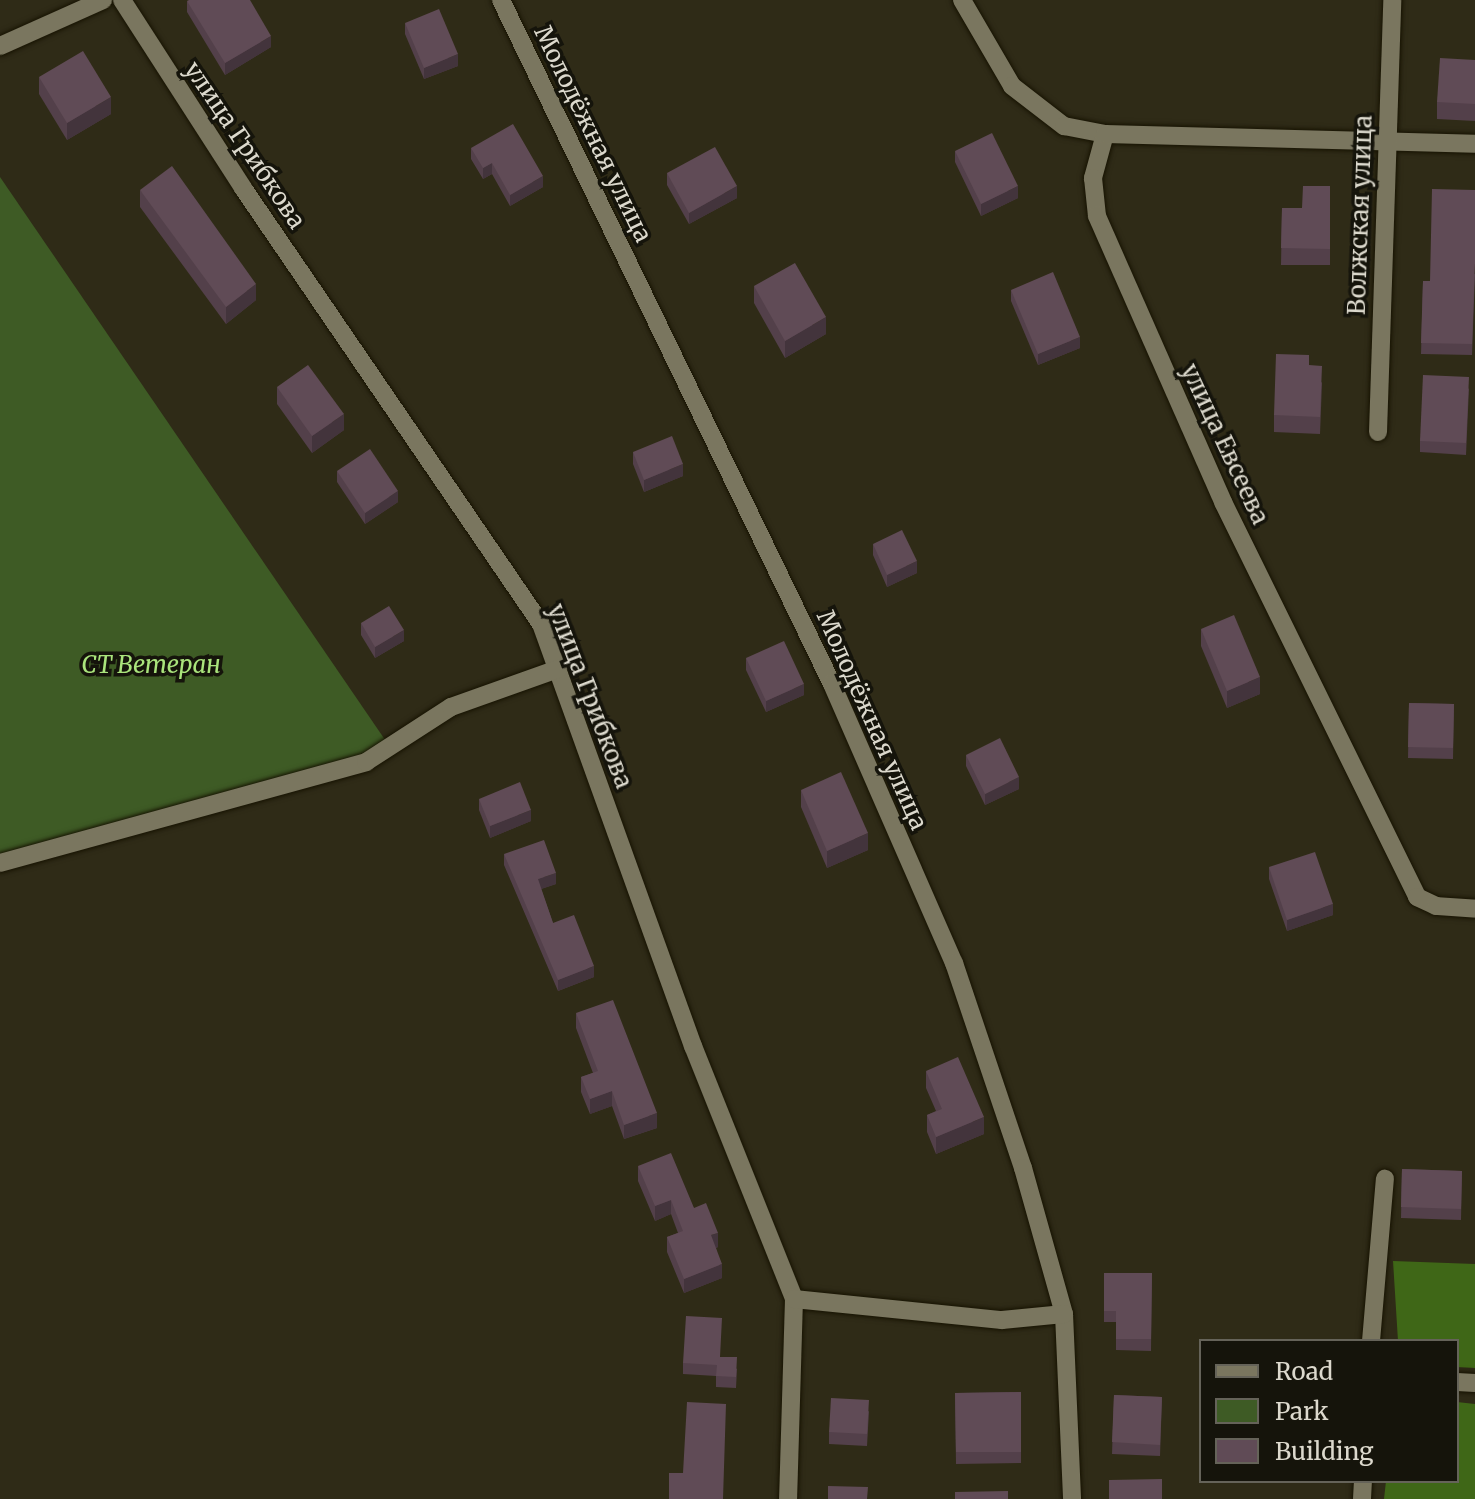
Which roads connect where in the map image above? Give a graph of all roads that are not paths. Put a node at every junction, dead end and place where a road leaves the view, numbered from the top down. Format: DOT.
graph roads {
  1 [pos="103,0"];
  2 [pos="122,0"];
  3 [pos="501,0"];
  4 [pos="962,0"];
  5 [pos="1392,0"];
  6 [pos="0,46"];
  7 [pos="1105,134"];
  8 [pos="1385,144"];
  9 [pos="1475,144"];
  10 [pos="1378,432"];
  11 [pos="558,669"];
  12 [pos="0,863"];
  13 [pos="1475,909"];
  14 [pos="1385,1179"];
  15 [pos="794,1299"];
  16 [pos="1064,1314"];
  17 [pos="1371,1339"];
  18 [pos="788,1499"];
  19 [pos="1072,1499"];
  1 -- 6 [label="street"];
  2 -- 11 [label="street, улица Грибкова"];
  3 -- 16 [label="street, Молодёжная улица"];
  4 -- 7 [label="street"];
  5 -- 8 [label="street, Волжская улица"];
  7 -- 8 [label="street"];
  7 -- 13 [label="street, улица Евсеева"];
  8 -- 9 [label="street"];
  8 -- 10 [label="street, Волжская улица"];
  11 -- 12 [label="street"];
  11 -- 15 [label="street, улица Грибкова"];
  14 -- 17 [label="street"];
  15 -- 16 [label="street"];
  15 -- 18 [label="street, улица Грибкова"];
  16 -- 19 [label="street, Молодёжная улица"];
}
